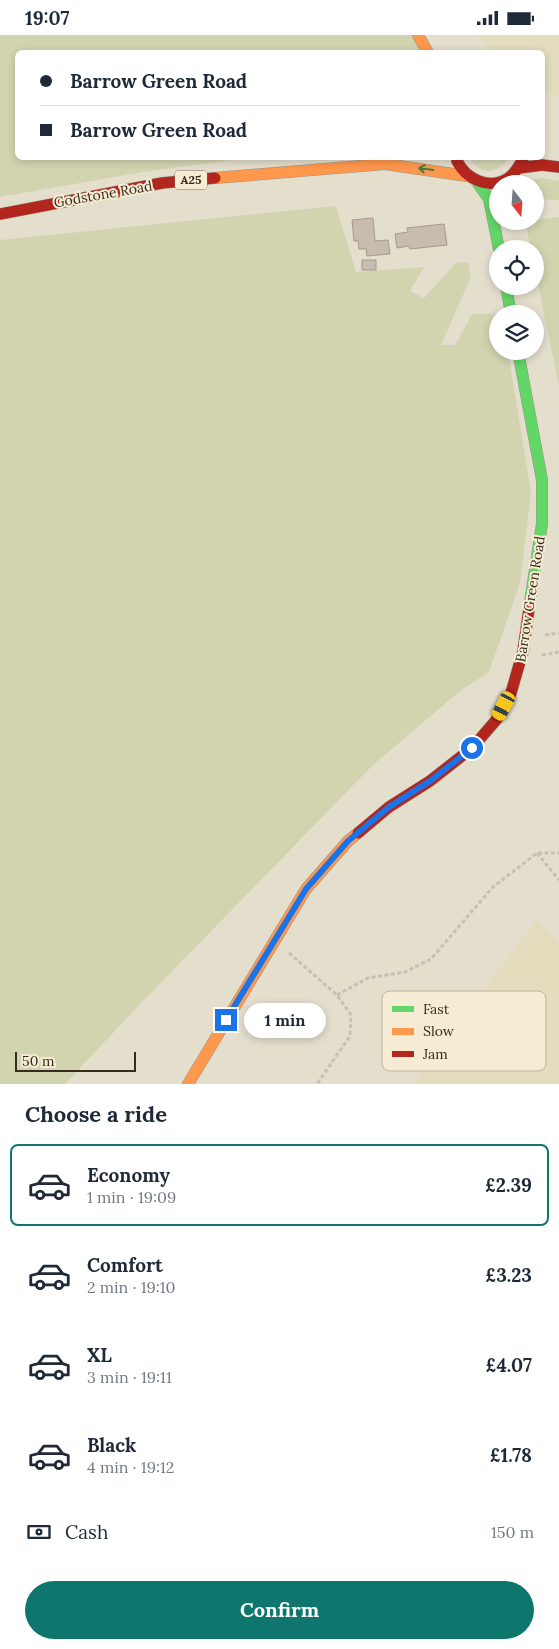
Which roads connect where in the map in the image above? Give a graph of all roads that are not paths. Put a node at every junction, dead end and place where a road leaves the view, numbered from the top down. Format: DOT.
graph roads {
  1 [pos="418,35"];
  2 [pos="426,50"];
  3 [pos="398,160"];
  4 [pos="457,160"];
  5 [pos="521,163"];
  6 [pos="385,164"];
  7 [pos="559,167"];
  8 [pos="511,175"];
  9 [pos="466,176"];
  10 [pos="477,182"];
  11 [pos="489,183"];
  12 [pos="489,199"];
  13 [pos="0,214"];
  14 [pos="520,360"];
  15 [pos="188,1084"];
  1 -- 2 [label="street"];
  3 -- 6 [label="street, Godstone Road / A25"];
  4 -- 9 [label="street"];
  5 -- 7 [label="street"];
  5 -- 8 [label="street"];
  9 -- 6 [label="street, Godstone Road / A25, one-way"];
  6 -- 13 [label="street, Godstone Road / A25"];
  9 -- 10 [label="street"];
  10 -- 11 [label="street"];
  10 -- 12 [label="street"];
  14 -- 15 [label="street, Barrow Green Road"];
}
